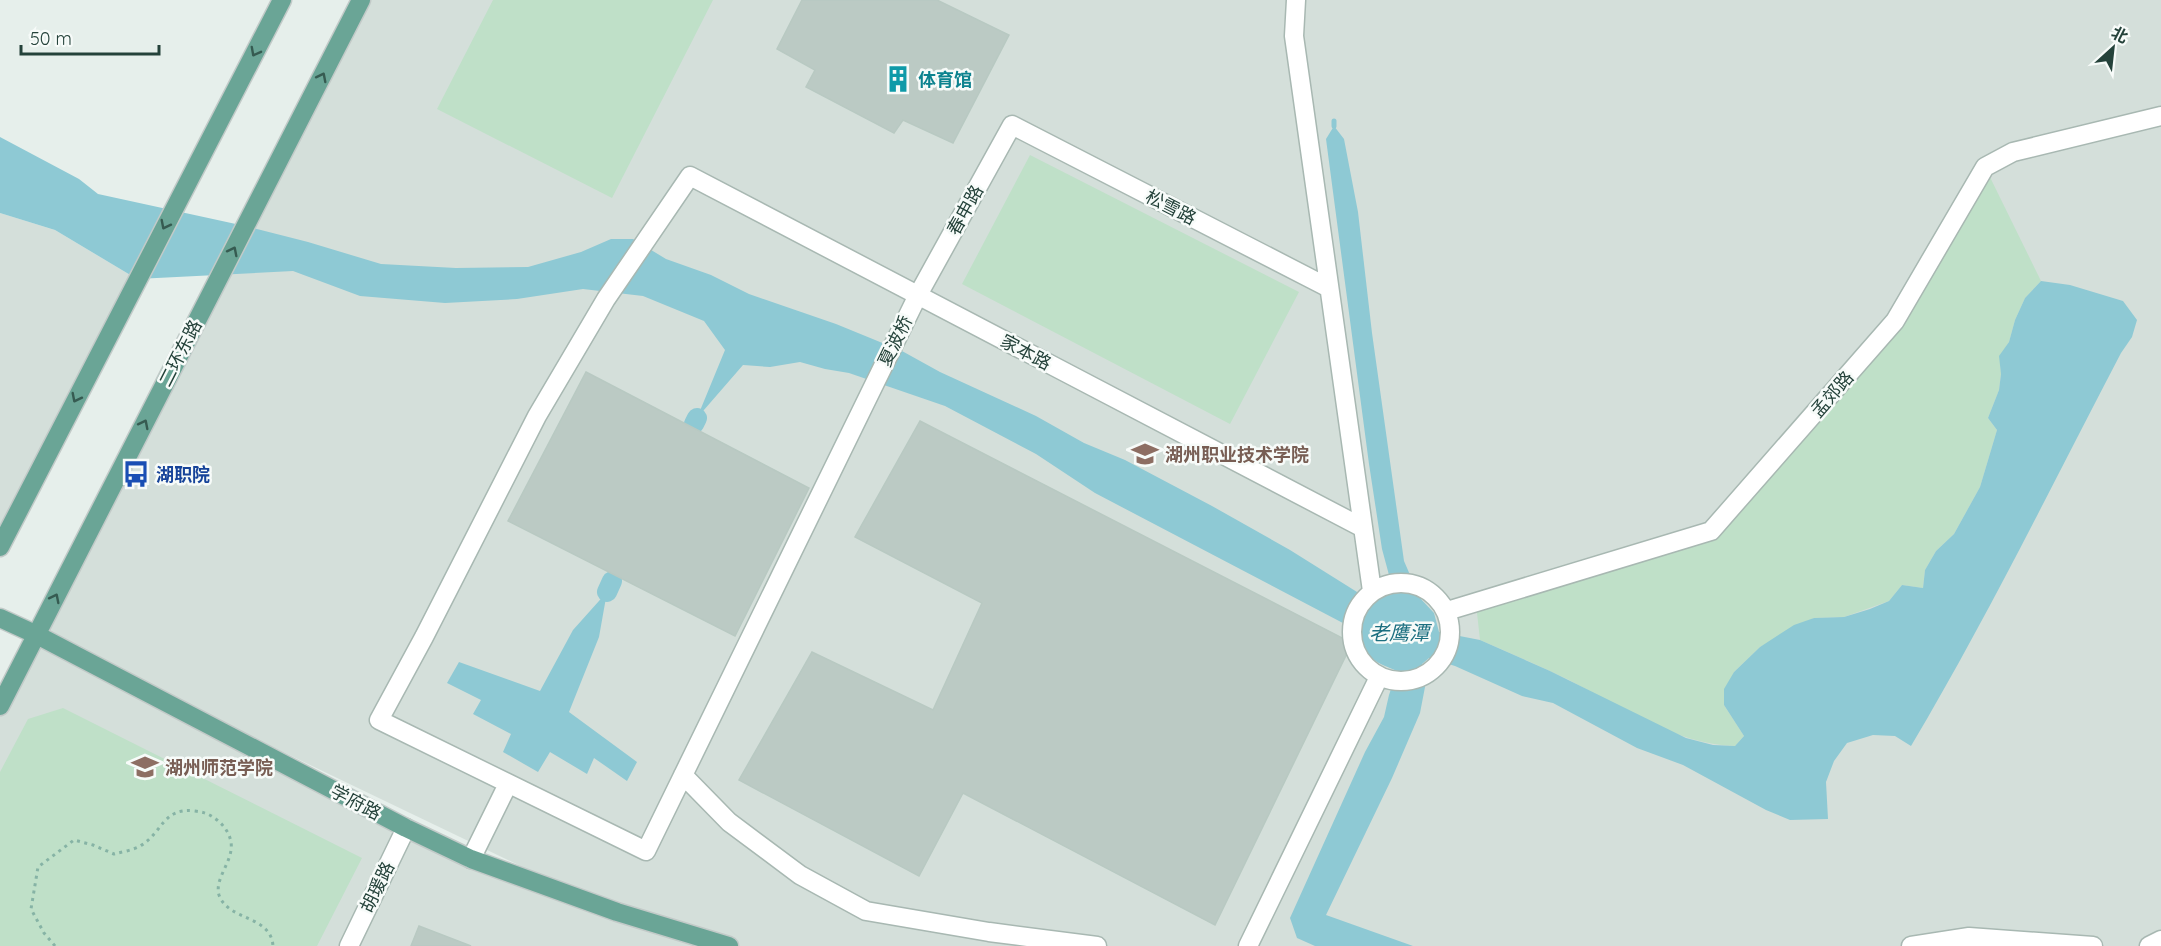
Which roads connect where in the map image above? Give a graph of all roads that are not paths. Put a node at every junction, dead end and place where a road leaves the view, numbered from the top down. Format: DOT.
graph roads {
  1 [pos="282,0"];
  2 [pos="361,0"];
  3 [pos="1296,0"];
  4 [pos="2161,116"];
  5 [pos="1012,125"];
  6 [pos="1329,288"];
  7 [pos="918,295"];
  8 [pos="1363,528"];
  9 [pos="0,547"];
  10 [pos="1375,590"];
  11 [pos="1447,611"];
  12 [pos="0,618"];
  13 [pos="37,634"];
  14 [pos="1384,679"];
  15 [pos="0,706"];
  16 [pos="683,775"];
  17 [pos="508,784"];
  18 [pos="406,828"];
  19 [pos="471,859"];
  20 [pos="2161,940"];
  21 [pos="348,946"];
  22 [pos="729,946"];
  23 [pos="1097,946"];
  24 [pos="1248,946"];
  25 [pos="1911,946"];
  26 [pos="2093,946"];
  27 [pos="2149,946"];
  1 -- 9 [label="main road, one-way"];
  13 -- 2 [label="main road, 二环东路, one-way"];
  3 -- 6 [label="street"];
  4 -- 11 [label="street, 孟郊路"];
  5 -- 6 [label="street, 松雪路"];
  5 -- 7 [label="street, 春申路"];
  6 -- 8 [label="street"];
  7 -- 8 [label="street, 家本路"];
  7 -- 16 [label="street, 夏波桥"];
  7 -- 17 [label="street, 家本路"];
  8 -- 10 [label="street"];
  10 -- 11 [label="street"];
  10 -- 14 [label="street"];
  11 -- 14 [label="street"];
  12 -- 13 [label="main road, 学府路"];
  13 -- 15 [label="main road, 二环东路"];
  13 -- 18 [label="main road, 学府路"];
  14 -- 24 [label="street"];
  16 -- 17 [label="street, 夏波桥"];
  16 -- 23 [label="street"];
  17 -- 19 [label="street"];
  18 -- 19 [label="main road, 学府路"];
  18 -- 21 [label="street, 胡瑗路"];
  19 -- 22 [label="main road, 学府路"];
  20 -- 27 [label="street"];
  25 -- 26 [label="street"];
}
